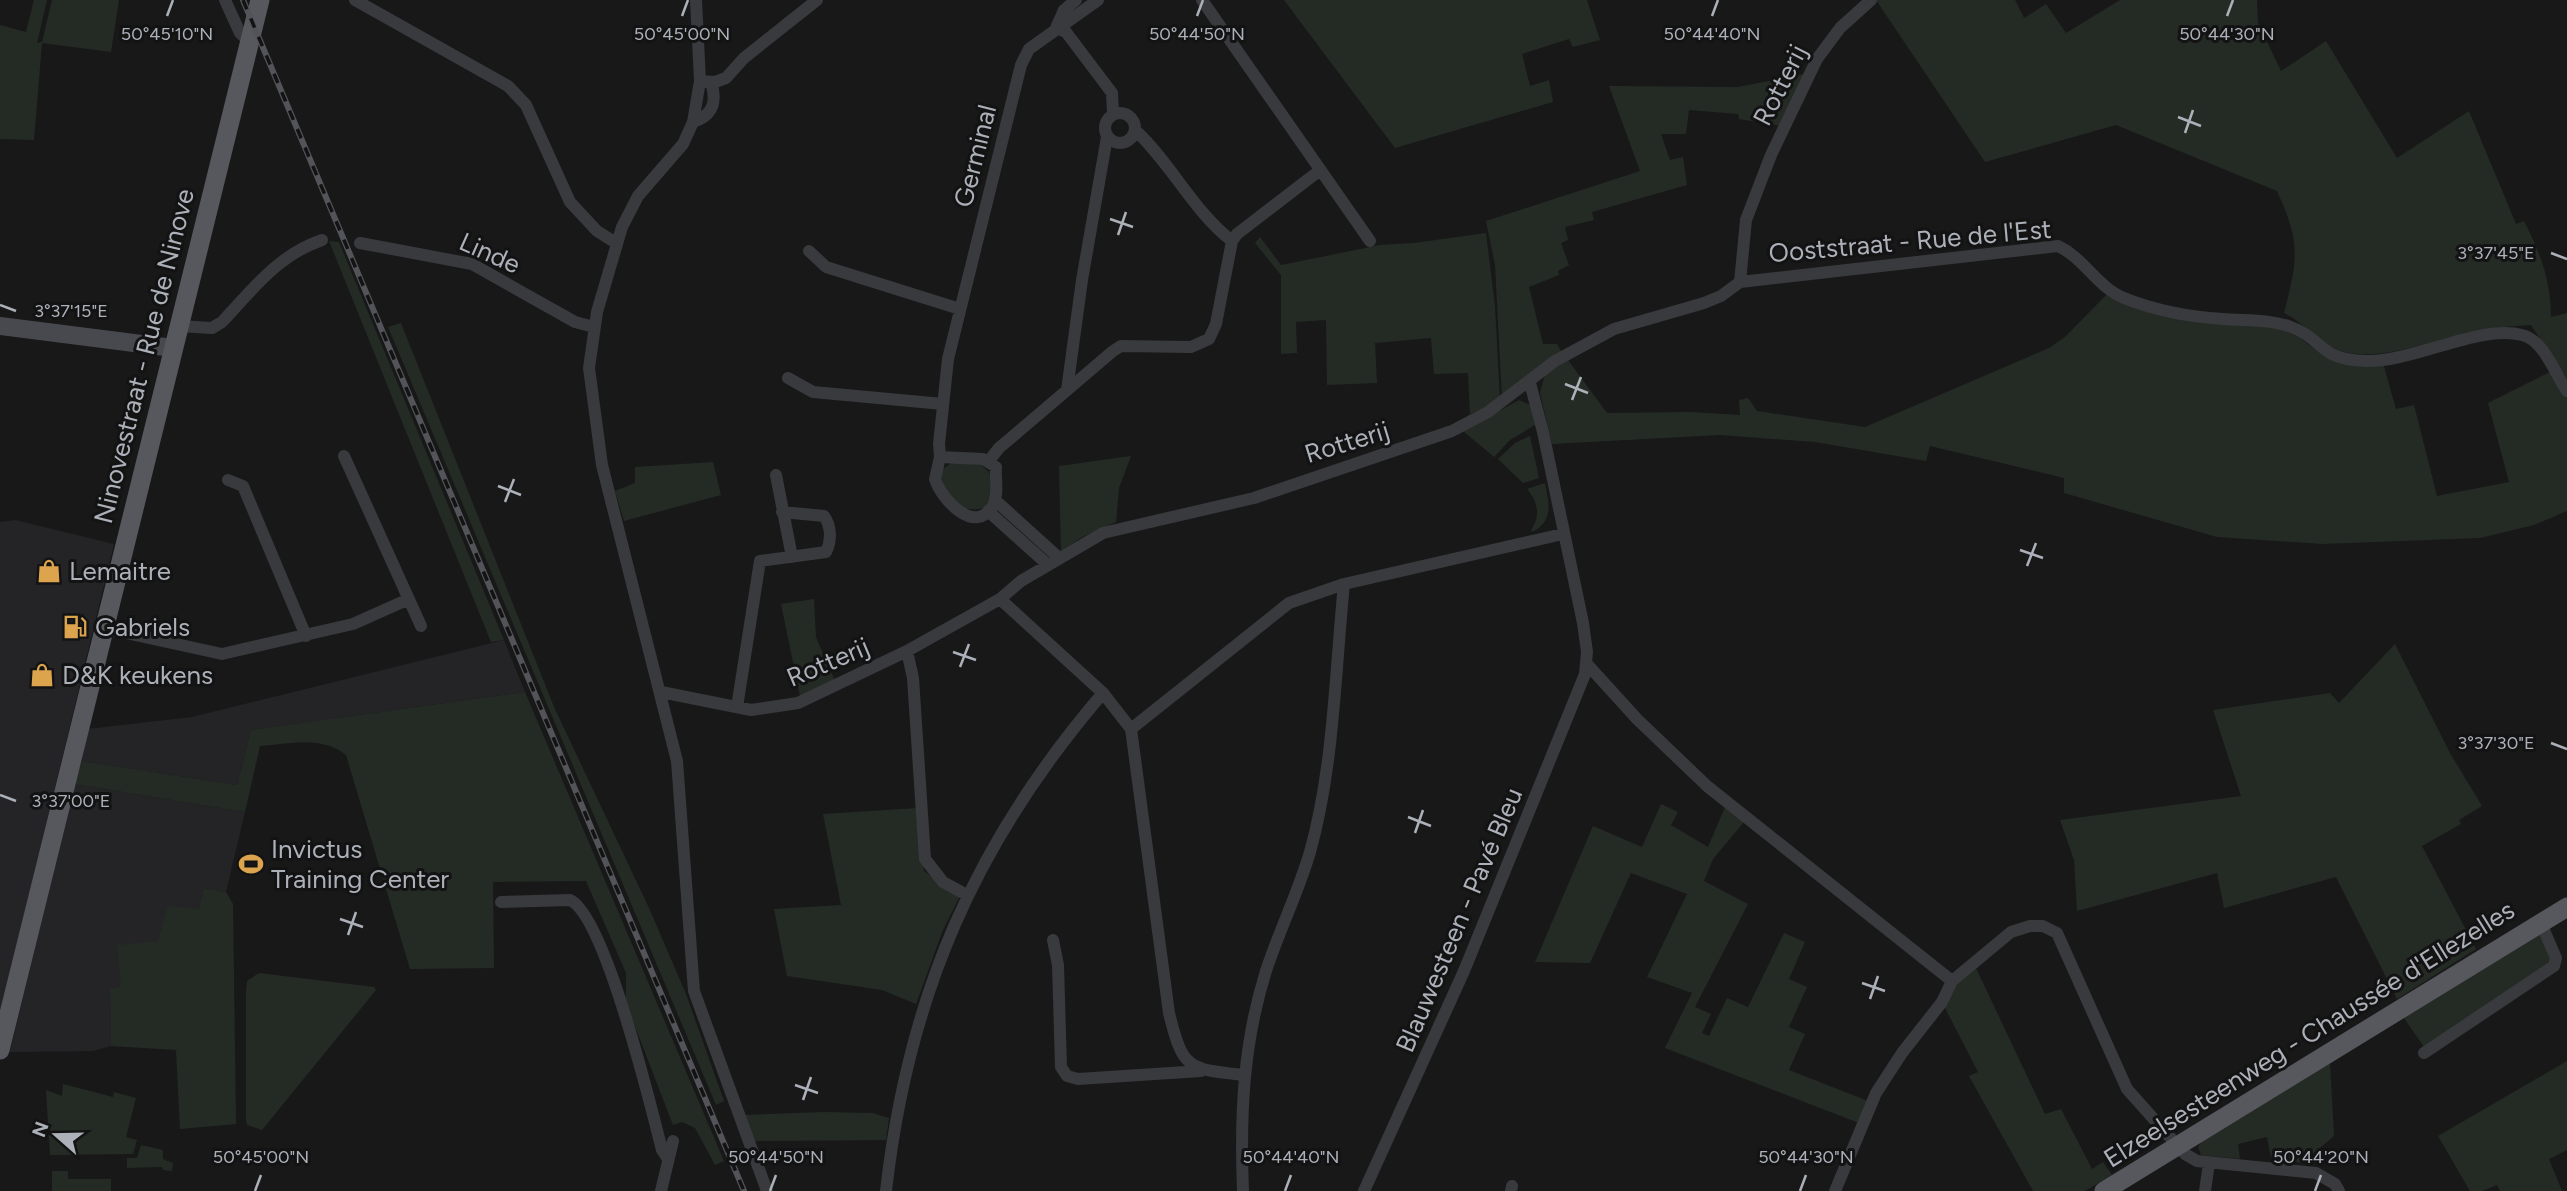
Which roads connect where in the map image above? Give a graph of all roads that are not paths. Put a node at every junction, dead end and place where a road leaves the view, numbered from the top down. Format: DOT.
graph roads {
  1 [pos="225,0"];
  2 [pos="260,0"];
  3 [pos="355,0"];
  4 [pos="695,0"];
  5 [pos="817,0"];
  6 [pos="1076,0"];
  7 [pos="1098,0"];
  8 [pos="1202,0"];
  9 [pos="1871,0"];
  10 [pos="1056,28"];
  11 [pos="250,41"];
  12 [pos="706,82"];
  13 [pos="1113,114"];
  14 [pos="1135,130"];
  15 [pos="1107,137"];
  16 [pos="1319,171"];
  17 [pos="322,240"];
  18 [pos="1232,241"];
  19 [pos="1370,241"];
  20 [pos="360,243"];
  21 [pos="616,243"];
  22 [pos="808,251"];
  23 [pos="1740,282"];
  24 [pos="960,310"];
  25 [pos="0,326"];
  26 [pos="178,326"];
  27 [pos="594,327"];
  28 [pos="173,348"];
  29 [pos="788,378"];
  30 [pos="1530,383"];
  31 [pos="1067,390"];
  32 [pos="2567,391"];
  33 [pos="943,404"];
  34 [pos="344,456"];
  35 [pos="940,457"];
  36 [pos="988,462"];
  37 [pos="776,475"];
  38 [pos="228,480"];
  39 [pos="992,505"];
  40 [pos="782,512"];
  41 [pos="1563,534"];
  42 [pos="792,556"];
  43 [pos="1053,561"];
  44 [pos="1344,584"];
  45 [pos="409,599"];
  46 [pos="1000,599"];
  47 [pos="421,626"];
  48 [pos="103,628"];
  49 [pos="306,636"];
  50 [pos="907,651"];
  51 [pos="1587,664"];
  52 [pos="661,692"];
  53 [pos="1103,694"];
  54 [pos="737,707"];
  55 [pos="1131,729"];
  56 [pos="967,895"];
  57 [pos="501,902"];
  58 [pos="2567,907"];
  59 [pos="2541,923"];
  60 [pos="1053,940"];
  61 [pos="1952,981"];
  62 [pos="0,1050"];
  63 [pos="2424,1053"];
  64 [pos="1202,1071"];
  65 [pos="1244,1075"];
  66 [pos="673,1142"];
  67 [pos="2177,1146"];
  68 [pos="668,1159"];
  69 [pos="2209,1163"];
  70 [pos="661,1191"];
  71 [pos="767,1191"];
  72 [pos="886,1191"];
  73 [pos="1243,1191"];
  74 [pos="1364,1191"];
  75 [pos="1835,1191"];
  76 [pos="2104,1191"];
  77 [pos="2205,1191"];
  78 [pos="2339,1191"];
  1 -- 11 [label="street"];
  2 -- 11 [label="main road, Ninovestraat - Rue de Ninove"];
  3 -- 21 [label="street"];
  4 -- 12 [label="street"];
  5 -- 12 [label="street"];
  6 -- 10 [label="street, Germinal"];
  7 -- 10 [label="street, Germinal"];
  8 -- 16 [label="street"];
  9 -- 23 [label="street, Rotterij"];
  10 -- 13 [label="street"];
  10 -- 24 [label="street, Germinal"];
  11 -- 26 [label="main road, Ninovestraat - Rue de Ninove"];
  12 -- 21 [label="street"];
  13 -- 14 [label="street"];
  13 -- 15 [label="street"];
  14 -- 15 [label="street"];
  14 -- 18 [label="street"];
  15 -- 31 [label="street"];
  16 -- 18 [label="street"];
  16 -- 19 [label="street"];
  17 -- 26 [label="street"];
  18 -- 31 [label="street"];
  20 -- 27 [label="street, Linde"];
  21 -- 27 [label="street"];
  22 -- 24 [label="street"];
  23 -- 30 [label="street, Rotterij"];
  23 -- 32 [label="street, Ooststraat - Rue de l'Est"];
  24 -- 33 [label="street, Germinal"];
  25 -- 28 [label="main road"];
  26 -- 28 [label="main road, Ninovestraat - Rue de Ninove"];
  27 -- 52 [label="street"];
  28 -- 48 [label="main road, Ninovestraat - Rue de Ninove"];
  29 -- 33 [label="street"];
  30 -- 41 [label="street"];
  30 -- 43 [label="street, Rotterij"];
  31 -- 36 [label="street"];
  33 -- 35 [label="street, Germinal"];
  34 -- 45 [label="street"];
  35 -- 36 [label="street"];
  35 -- 39 [label="street, Germinal"];
  36 -- 39 [label="street"];
  37 -- 40 [label="street"];
  38 -- 49 [label="street"];
  39 -- 43 [label="street"];
  40 -- 42 [label="street"];
  40 -- 42 [label="street"];
  41 -- 44 [label="street"];
  41 -- 51 [label="street"];
  42 -- 54 [label="street"];
  43 -- 46 [label="street, Rotterij"];
  44 -- 55 [label="street"];
  44 -- 65 [label="street"];
  45 -- 47 [label="street"];
  45 -- 49 [label="street"];
  46 -- 50 [label="street, Rotterij"];
  46 -- 53 [label="street"];
  48 -- 49 [label="street"];
  48 -- 62 [label="main road, Ninovestraat - Rue de Ninove"];
  50 -- 54 [label="street, Rotterij"];
  50 -- 56 [label="street"];
  51 -- 61 [label="street"];
  51 -- 74 [label="street, Blauwesteen - Pavé Bleu"];
  52 -- 54 [label="street, Rotterij"];
  52 -- 71 [label="street"];
  53 -- 55 [label="street"];
  53 -- 56 [label="street"];
  55 -- 64 [label="street"];
  56 -- 72 [label="street"];
  57 -- 68 [label="street"];
  58 -- 59 [label="main road, Elzeelsesteenweg - Chaussée d'Ellezelles"];
  59 -- 63 [label="street, Elzeelsesteenweg - Chaussée d'Ellezelles"];
  59 -- 67 [label="main road, Elzeelsesteenweg - Chaussée d'Ellezelles"];
  60 -- 64 [label="street"];
  61 -- 67 [label="street"];
  61 -- 75 [label="street"];
  64 -- 65 [label="street"];
  65 -- 73 [label="street"];
  66 -- 68 [label="street"];
  67 -- 69 [label="street"];
  67 -- 76 [label="main road, Elzeelsesteenweg - Chaussée d'Ellezelles"];
  68 -- 70 [label="street"];
  69 -- 77 [label="street"];
  69 -- 78 [label="street"];
}
